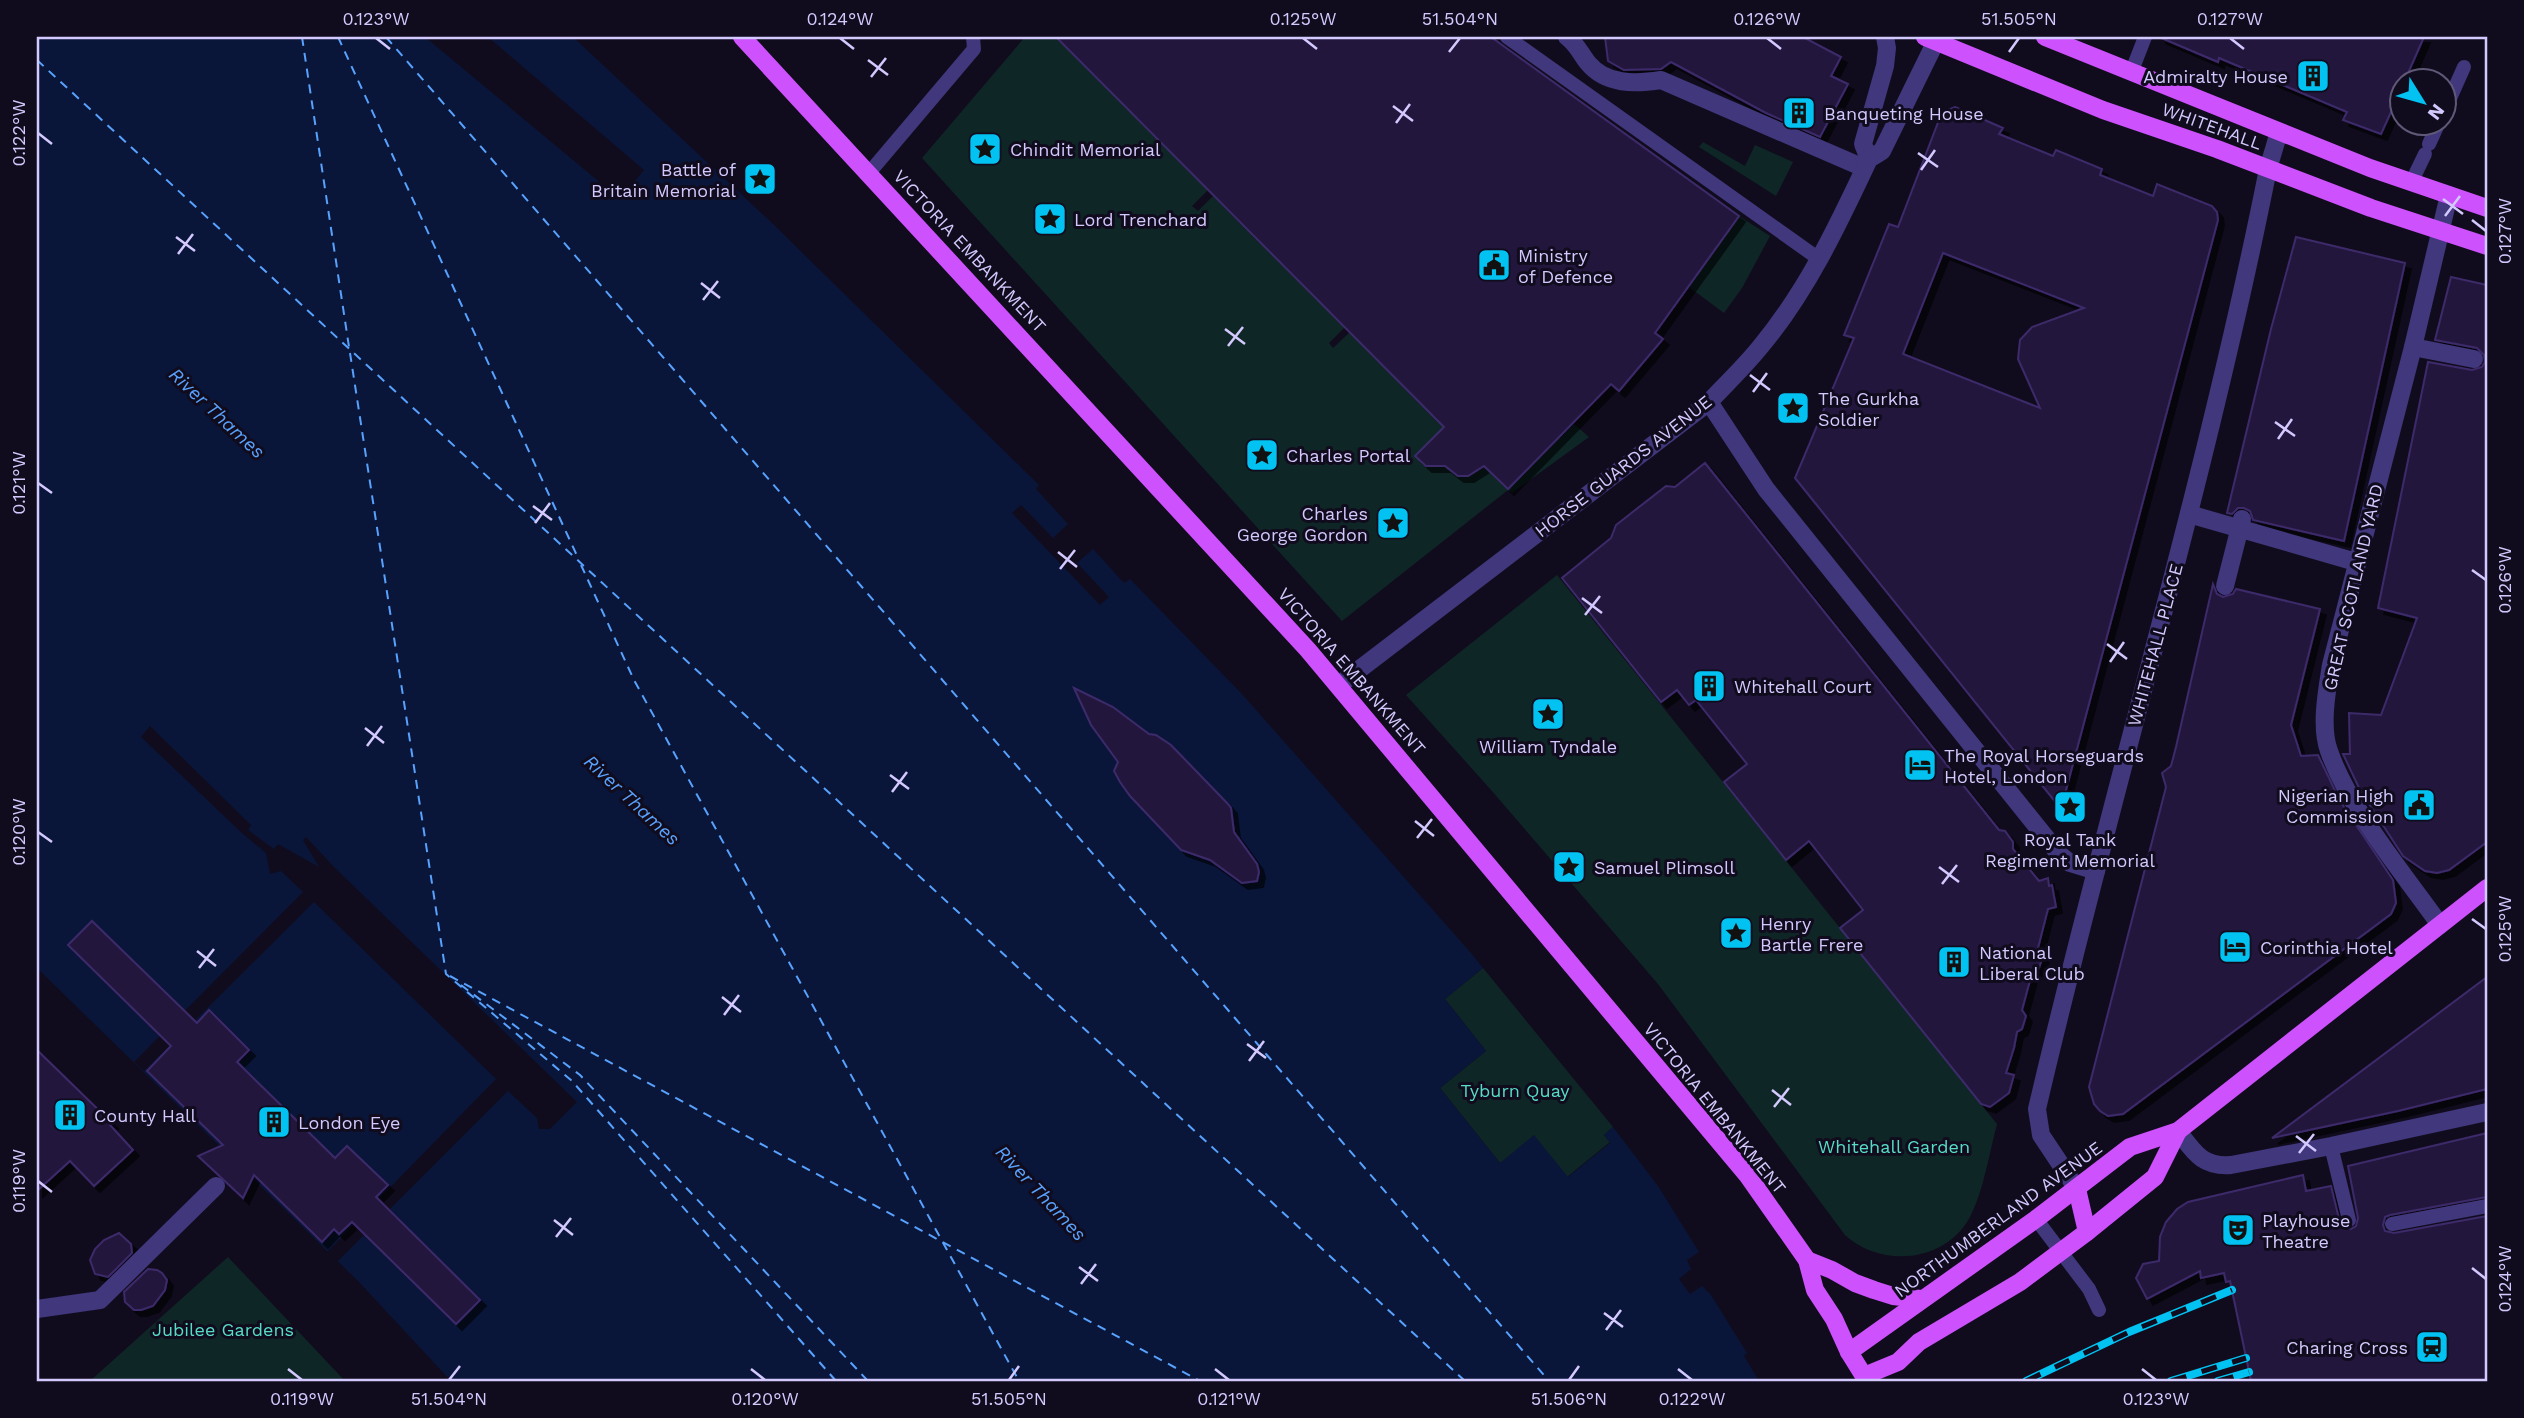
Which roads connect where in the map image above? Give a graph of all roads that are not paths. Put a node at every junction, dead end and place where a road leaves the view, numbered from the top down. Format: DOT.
graph roads {
  1 [pos="742,37"];
  2 [pos="973,37"];
  3 [pos="1507,37"];
  4 [pos="1567,37"];
  5 [pos="1885,37"];
  6 [pos="2045,37"];
  7 [pos="2145,37"];
  8 [pos="1933,38"];
  9 [pos="2464,66"];
  10 [pos="2131,73"];
  11 [pos="2458,80"];
  12 [pos="2279,132"];
  13 [pos="2433,136"];
  14 [pos="1866,163"];
  15 [pos="2268,169"];
  16 [pos="869,173"];
  17 [pos="2412,183"];
  18 [pos="2449,195"];
  19 [pos="2487,208"];
  20 [pos="2439,232"];
  21 [pos="2487,246"];
  22 [pos="1819,259"];
  23 [pos="2413,347"];
  24 [pos="2474,359"];
  25 [pos="1709,402"];
  26 [pos="2189,514"];
  27 [pos="2243,518"];
  28 [pos="2356,562"];
  29 [pos="2225,586"];
  30 [pos="1339,685"];
  31 [pos="2096,871"];
  32 [pos="2487,888"];
  33 [pos="2440,925"];
  34 [pos="2487,1112"];
  35 [pos="2178,1132"];
  36 [pos="2331,1146"];
  37 [pos="216,1186"];
  38 [pos="2077,1189"];
  39 [pos="2487,1206"];
  40 [pos="2036,1219"];
  41 [pos="2348,1220"];
  42 [pos="2392,1224"];
  43 [pos="2087,1232"];
  44 [pos="2060,1252"];
  45 [pos="1807,1260"];
  46 [pos="1921,1298"];
  47 [pos="37,1309"];
  48 [pos="2099,1310"];
  49 [pos="1849,1352"];
  50 [pos="1866,1379"];
  1 -- 16 [label="main road, VICTORIA EMBANKMENT"];
  2 -- 16 [label="lane"];
  3 -- 22 [label="lane"];
  4 -- 14 [label="street"];
  5 -- 14 [label="street, HORSE GUARDS AVENUE"];
  6 -- 10 [label="main road, WHITEHALL"];
  7 -- 10 [label="lane"];
  8 -- 14 [label="street, HORSE GUARDS AVENUE"];
  8 -- 15 [label="main road, WHITEHALL"];
  9 -- 11 [label="lane"];
  10 -- 12 [label="main road, WHITEHALL"];
  12 -- 15 [label="street, WHITEHALL PLACE"];
  12 -- 17 [label="main road, WHITEHALL"];
  13 -- 17 [label="lane"];
  14 -- 22 [label="street, HORSE GUARDS AVENUE"];
  15 -- 20 [label="main road, WHITEHALL"];
  15 -- 26 [label="street, WHITEHALL PLACE"];
  16 -- 30 [label="main road, VICTORIA EMBANKMENT"];
  17 -- 18 [label="main road, WHITEHALL"];
  18 -- 19 [label="main road, WHITEHALL"];
  18 -- 20 [label="street, GREAT SCOTLAND YARD"];
  20 -- 21 [label="main road, WHITEHALL"];
  20 -- 23 [label="street, GREAT SCOTLAND YARD"];
  22 -- 25 [label="street, HORSE GUARDS AVENUE"];
  23 -- 24 [label="street"];
  23 -- 28 [label="street, GREAT SCOTLAND YARD"];
  25 -- 30 [label="street, HORSE GUARDS AVENUE"];
  25 -- 31 [label="street"];
  26 -- 28 [label="street"];
  26 -- 31 [label="street, WHITEHALL PLACE"];
  27 -- 29 [label="street"];
  28 -- 33 [label="street, GREAT SCOTLAND YARD"];
  30 -- 45 [label="main road, VICTORIA EMBANKMENT"];
  31 -- 38 [label="street, WHITEHALL PLACE"];
  32 -- 33 [label="main road, NORTHUMBERLAND AVENUE"];
  33 -- 35 [label="main road, NORTHUMBERLAND AVENUE"];
  34 -- 36 [label="street"];
  35 -- 36 [label="street"];
  35 -- 38 [label="main road, NORTHUMBERLAND AVENUE"];
  35 -- 43 [label="main road, NORTHUMBERLAND AVENUE"];
  36 -- 41 [label="lane"];
  37 -- 47 [label="street"];
  38 -- 40 [label="main road, NORTHUMBERLAND AVENUE"];
  38 -- 43 [label="main road"];
  39 -- 42 [label="lane"];
  40 -- 44 [label="lane"];
  40 -- 46 [label="main road, NORTHUMBERLAND AVENUE"];
  43 -- 44 [label="main road, NORTHUMBERLAND AVENUE"];
  44 -- 48 [label="lane"];
  44 -- 50 [label="main road, NORTHUMBERLAND AVENUE"];
  45 -- 46 [label="main road"];
  45 -- 49 [label="main road, VICTORIA EMBANKMENT"];
  46 -- 49 [label="main road, NORTHUMBERLAND AVENUE"];
  49 -- 50 [label="main road, VICTORIA EMBANKMENT"];
}
